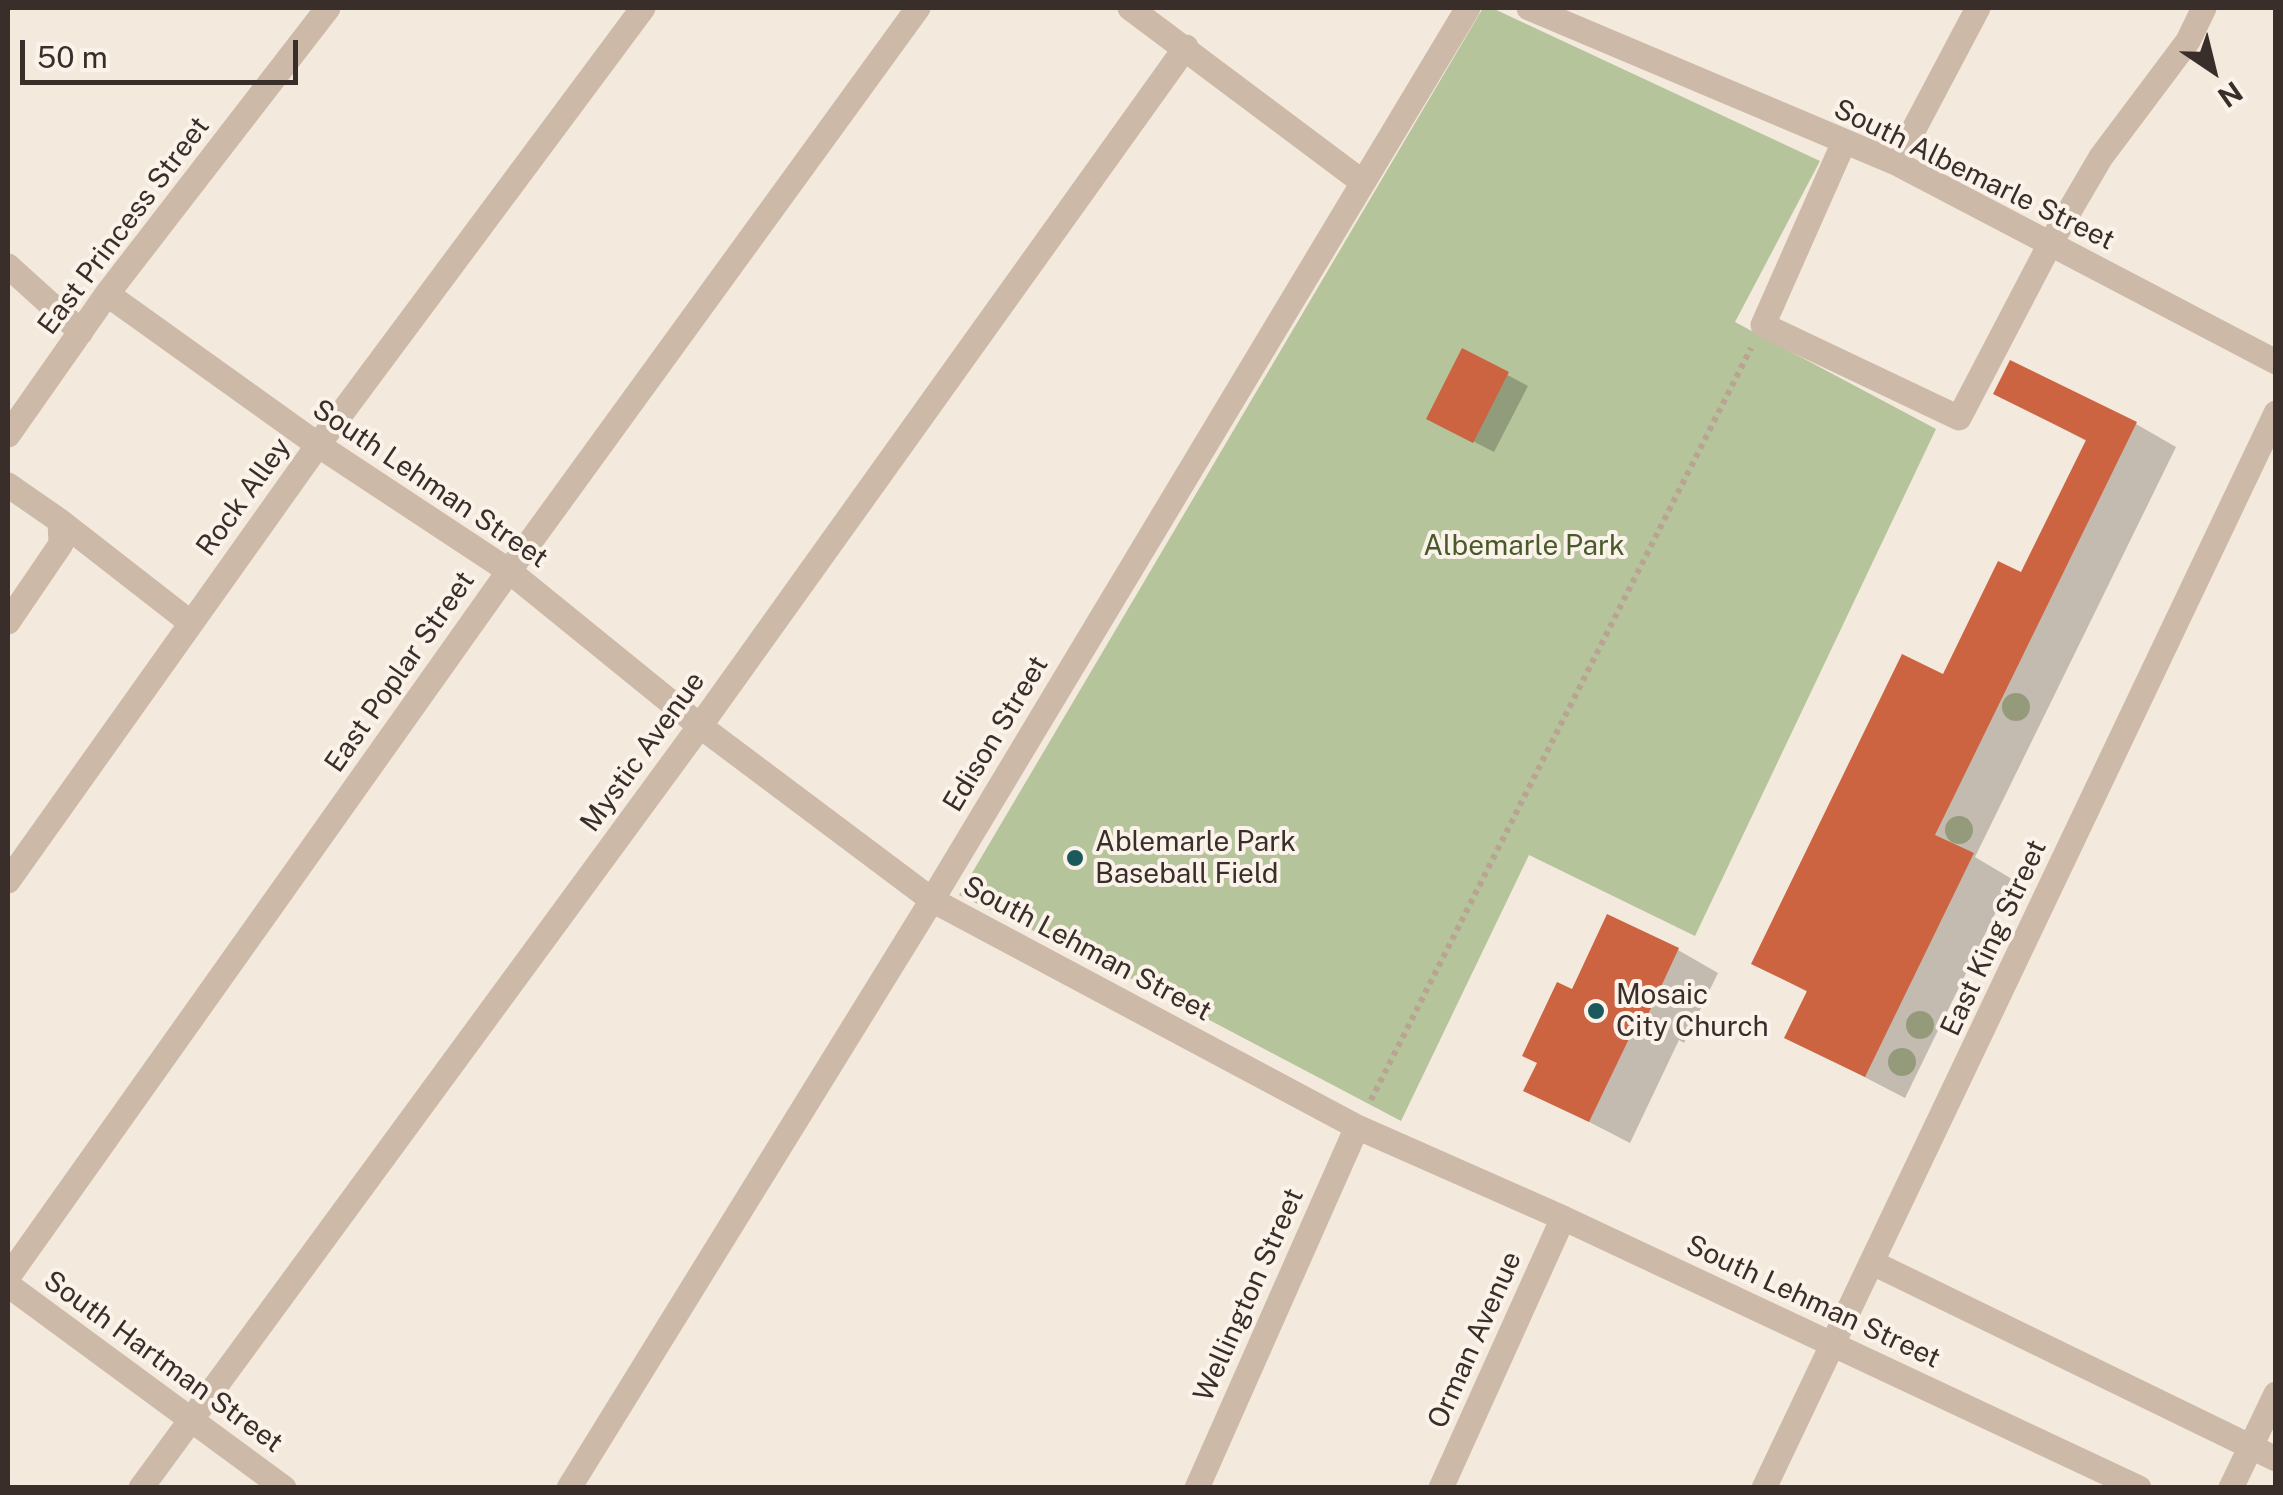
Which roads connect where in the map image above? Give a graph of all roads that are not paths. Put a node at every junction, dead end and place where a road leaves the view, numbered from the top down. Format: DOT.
graph roads {
  1 [pos="328,8"];
  2 [pos="643,8"];
  3 [pos="918,8"];
  4 [pos="1130,8"];
  5 [pos="1468,8"];
  6 [pos="1529,8"];
  7 [pos="1978,8"];
  8 [pos="2204,8"];
  9 [pos="1186,48"];
  10 [pos="1844,142"];
  11 [pos="1896,163"];
  12 [pos="1361,181"];
  13 [pos="2050,244"];
  14 [pos="8,266"];
  15 [pos="107,294"];
  16 [pos="80,332"];
  17 [pos="2276,362"];
  18 [pos="2276,414"];
  19 [pos="8,435"];
  20 [pos="318,444"];
  21 [pos="8,485"];
  22 [pos="60,522"];
  23 [pos="509,571"];
  24 [pos="8,622"];
  25 [pos="191,623"];
  26 [pos="700,726"];
  27 [pos="8,881"];
  28 [pos="932,900"];
  29 [pos="1357,1128"];
  30 [pos="1564,1218"];
  31 [pos="1873,1264"];
  32 [pos="8,1277"];
  33 [pos="8,1285"];
  34 [pos="1835,1344"];
  35 [pos="2276,1394"];
  36 [pos="190,1420"];
  37 [pos="2250,1447"];
  38 [pos="2276,1459"];
  39 [pos="141,1488"];
  40 [pos="284,1488"];
  41 [pos="570,1488"];
  42 [pos="1197,1488"];
  43 [pos="1441,1488"];
  44 [pos="1764,1488"];
  45 [pos="2139,1488"];
  46 [pos="2231,1488"];
  1 -- 15 [label="street, East Princess Street"];
  2 -- 20 [label="street, Rock Alley"];
  3 -- 23 [label="street, East Poplar Street"];
  4 -- 9 [label="street"];
  5 -- 12 [label="street, Edison Street"];
  6 -- 10 [label="street, South Albemarle Street"];
  7 -- 11 [label="street"];
  8 -- 13 [label="street"];
  9 -- 12 [label="street"];
  9 -- 26 [label="street, Mystic Avenue"];
  10 -- 11 [label="street, South Albemarle Street"];
  10 -- 13 [label="street"];
  11 -- 13 [label="street, South Albemarle Street"];
  12 -- 28 [label="street, Edison Street"];
  13 -- 17 [label="street, South Albemarle Street"];
  14 -- 16 [label="street"];
  15 -- 16 [label="street, East Princess Street"];
  15 -- 20 [label="street, South Lehman Street"];
  16 -- 19 [label="street, East Princess Street"];
  18 -- 31 [label="street, East King Street"];
  20 -- 23 [label="street, South Lehman Street"];
  20 -- 25 [label="street, Rock Alley"];
  21 -- 22 [label="street"];
  22 -- 24 [label="street"];
  22 -- 25 [label="street"];
  23 -- 26 [label="street, South Lehman Street"];
  23 -- 32 [label="street, East Poplar Street"];
  25 -- 27 [label="street, Rock Alley"];
  26 -- 28 [label="street, South Lehman Street"];
  26 -- 36 [label="street, Mystic Avenue"];
  28 -- 29 [label="street, South Lehman Street"];
  28 -- 41 [label="street, Edison Street"];
  29 -- 30 [label="street, South Lehman Street"];
  29 -- 42 [label="street, Wellington Street"];
  30 -- 34 [label="street, South Lehman Street"];
  30 -- 43 [label="street, Orman Avenue"];
  31 -- 34 [label="street, East King Street"];
  31 -- 37 [label="street"];
  33 -- 36 [label="street, South Hartman Street"];
  34 -- 44 [label="street, East King Street"];
  34 -- 45 [label="street, South Lehman Street"];
  35 -- 37 [label="street"];
  36 -- 39 [label="street, Mystic Avenue"];
  36 -- 40 [label="street, South Hartman Street"];
  37 -- 38 [label="street"];
  37 -- 46 [label="street"];
}
